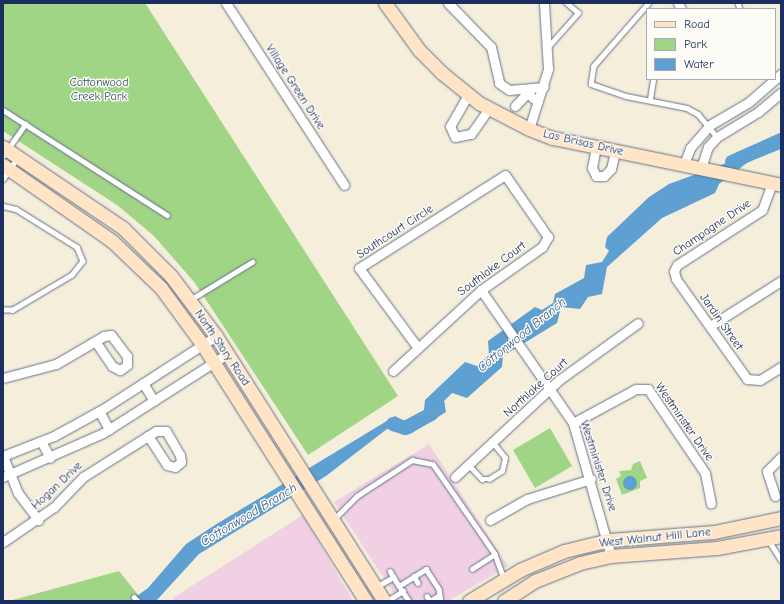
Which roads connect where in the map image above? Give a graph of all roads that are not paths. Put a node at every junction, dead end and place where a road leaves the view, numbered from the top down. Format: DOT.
graph roads {
  1 [pos="226,3"];
  2 [pos="384,3"];
  3 [pos="448,3"];
  4 [pos="544,3"];
  5 [pos="566,3"];
  6 [pos="649,3"];
  7 [pos="456,7"];
  8 [pos="547,48"];
  9 [pos="654,80"];
  10 [pos="774,80"];
  11 [pos="544,87"];
  12 [pos="517,89"];
  13 [pos="781,93"];
  14 [pos="468,95"];
  15 [pos="650,99"];
  16 [pos="538,102"];
  17 [pos="515,106"];
  18 [pos="489,108"];
  19 [pos="3,110"];
  20 [pos="509,119"];
  21 [pos="25,124"];
  22 [pos="710,125"];
  23 [pos="529,129"];
  24 [pos="717,137"];
  25 [pos="596,147"];
  26 [pos="615,151"];
  27 [pos="8,153"];
  28 [pos="684,164"];
  29 [pos="701,168"];
  30 [pos="5,171"];
  31 [pos="505,175"];
  32 [pos="344,184"];
  33 [pos="777,184"];
  34 [pos="3,206"];
  35 [pos="167,215"];
  36 [pos="252,262"];
  37 [pos="674,271"];
  38 [pos="781,281"];
  39 [pos="480,290"];
  40 [pos="190,300"];
  41 [pos="3,310"];
  42 [pos="178,310"];
  43 [pos="638,323"];
  44 [pos="710,326"];
  45 [pos="216,336"];
  46 [pos="96,342"];
  47 [pos="202,344"];
  48 [pos="418,348"];
  49 [pos="227,354"];
  50 [pos="213,362"];
  51 [pos="781,367"];
  52 [pos="394,371"];
  53 [pos="3,378"];
  54 [pos="143,383"];
  55 [pos="551,389"];
  56 [pos="154,401"];
  57 [pos="99,411"];
  58 [pos="573,423"];
  59 [pos="109,429"];
  60 [pos="148,436"];
  61 [pos="41,441"];
  62 [pos="492,442"];
  63 [pos="3,456"];
  64 [pos="781,457"];
  65 [pos="50,458"];
  66 [pos="468,464"];
  67 [pos="7,476"];
  68 [pos="455,476"];
  69 [pos="591,479"];
  70 [pos="775,496"];
  71 [pos="711,503"];
  72 [pos="334,519"];
  73 [pos="779,519"];
  74 [pos="38,520"];
  75 [pos="490,520"];
  76 [pos="781,536"];
  77 [pos="768,539"];
  78 [pos="609,540"];
  79 [pos="3,542"];
  80 [pos="719,548"];
  81 [pos="495,554"];
  82 [pos="611,556"];
  83 [pos="781,560"];
  84 [pos="359,561"];
  85 [pos="346,569"];
  86 [pos="472,569"];
  87 [pos="390,571"];
  88 [pos="393,576"];
  89 [pos="414,576"];
  90 [pos="505,580"];
  91 [pos="418,582"];
  92 [pos="399,586"];
  93 [pos="376,588"];
  94 [pos="403,591"];
  95 [pos="427,596"];
  96 [pos="438,596"];
  97 [pos="512,599"];
  98 [pos="366,601"];
  99 [pos="386,601"];
  100 [pos="409,601"];
  101 [pos="430,601"];
  102 [pos="441,601"];
  103 [pos="469,601"];
  1 -- 32 [label="street, Village Green Drive"];
  2 -- 14 [label="main road, Las Brisas Drive"];
  3 -- 7 [label="street"];
  4 -- 8 [label="street"];
  5 -- 8 [label="lane"];
  6 -- 15 [label="lane"];
  7 -- 12 [label="street"];
  8 -- 11 [label="street"];
  9 -- 15 [label="lane"];
  10 -- 22 [label="street"];
  11 -- 12 [label="street"];
  11 -- 16 [label="street"];
  12 -- 17 [label="street"];
  13 -- 24 [label="street"];
  14 -- 18 [label="main road, Las Brisas Drive"];
  14 -- 18 [label="street"];
  15 -- 22 [label="lane"];
  16 -- 17 [label="street"];
  16 -- 23 [label="street"];
  17 -- 20 [label="street"];
  18 -- 20 [label="main road, Las Brisas Drive"];
  19 -- 21 [label="lane"];
  20 -- 23 [label="main road, Las Brisas Drive"];
  21 -- 27 [label="lane"];
  21 -- 35 [label="lane"];
  22 -- 24 [label="lane"];
  22 -- 28 [label="street"];
  23 -- 25 [label="main road, Las Brisas Drive"];
  24 -- 29 [label="street"];
  25 -- 26 [label="main road, Las Brisas Drive"];
  25 -- 26 [label="street"];
  26 -- 28 [label="main road, Las Brisas Drive"];
  27 -- 30 [label="lane"];
  27 -- 40 [label="main road, North Story Road"];
  28 -- 29 [label="main road, Las Brisas Drive"];
  29 -- 33 [label="main road, Las Brisas Drive"];
  30 -- 42 [label="main road, North Story Road"];
  31 -- 39 [label="street, Southlake Court"];
  31 -- 48 [label="street, Southcourt Circle"];
  33 -- 37 [label="street, Champagne Drive"];
  34 -- 41 [label="lane"];
  36 -- 40 [label="lane"];
  37 -- 44 [label="street, Jardin Street"];
  38 -- 44 [label="street"];
  39 -- 48 [label="street, Southlake Court"];
  39 -- 55 [label="street, Westminister Drive"];
  40 -- 42 [label="main road"];
  40 -- 45 [label="main road, North Story Road"];
  42 -- 47 [label="main road, North Story Road"];
  43 -- 55 [label="street, Northlake Court"];
  44 -- 51 [label="street, Jardin Street"];
  45 -- 47 [label="street"];
  45 -- 49 [label="main road, North Story Road"];
  46 -- 53 [label="street"];
  47 -- 50 [label="main road, North Story Road"];
  47 -- 54 [label="street"];
  48 -- 52 [label="street, Southlake Court"];
  49 -- 50 [label="street"];
  49 -- 72 [label="main road, North Story Road"];
  50 -- 56 [label="street"];
  50 -- 85 [label="main road, North Story Road"];
  54 -- 56 [label="street"];
  54 -- 57 [label="street"];
  55 -- 58 [label="street, Westminister Drive"];
  55 -- 62 [label="street, Northlake Court"];
  56 -- 59 [label="street"];
  57 -- 59 [label="street"];
  57 -- 61 [label="street"];
  58 -- 69 [label="street, Westminister Drive"];
  58 -- 71 [label="street, Westminster Drive"];
  59 -- 65 [label="street"];
  60 -- 74 [label="street, Hogan Drive"];
  61 -- 63 [label="street"];
  61 -- 65 [label="street"];
  62 -- 66 [label="street, Northlake Court"];
  62 -- 66 [label="lane"];
  63 -- 67 [label="street"];
  64 -- 70 [label="street"];
  65 -- 67 [label="street"];
  66 -- 68 [label="street, Northlake Court"];
  67 -- 74 [label="street"];
  69 -- 75 [label="street"];
  69 -- 78 [label="street, Westminister Drive"];
  72 -- 81 [label="lane"];
  72 -- 84 [label="main road, North Story Road"];
  73 -- 78 [label="main road, West Walnut Hill Lane"];
  73 -- 80 [label="main road"];
  74 -- 79 [label="street, Hogan Drive"];
  76 -- 77 [label="main road, West Walnut Hill Lane"];
  77 -- 80 [label="main road, West Walnut Hill Lane"];
  77 -- 83 [label="lane"];
  78 -- 82 [label="street, Westminister Drive"];
  78 -- 90 [label="main road, West Walnut Hill Lane"];
  80 -- 82 [label="main road, West Walnut Hill Lane"];
  81 -- 86 [label="lane"];
  81 -- 90 [label="lane"];
  82 -- 97 [label="main road, West Walnut Hill Lane"];
  84 -- 85 [label="main road"];
  84 -- 93 [label="main road, North Story Road"];
  85 -- 98 [label="main road, North Story Road"];
  87 -- 88 [label="lane"];
  88 -- 92 [label="lane"];
  88 -- 93 [label="lane"];
  89 -- 91 [label="lane"];
  89 -- 92 [label="lane"];
  89 -- 96 [label="lane"];
  90 -- 103 [label="main road, West Walnut Hill Lane"];
  92 -- 94 [label="lane"];
  93 -- 99 [label="main road, North Story Road"];
  94 -- 99 [label="lane"];
  94 -- 100 [label="lane"];
  95 -- 101 [label="lane"];
  96 -- 101 [label="lane"];
  96 -- 102 [label="lane"];
}
